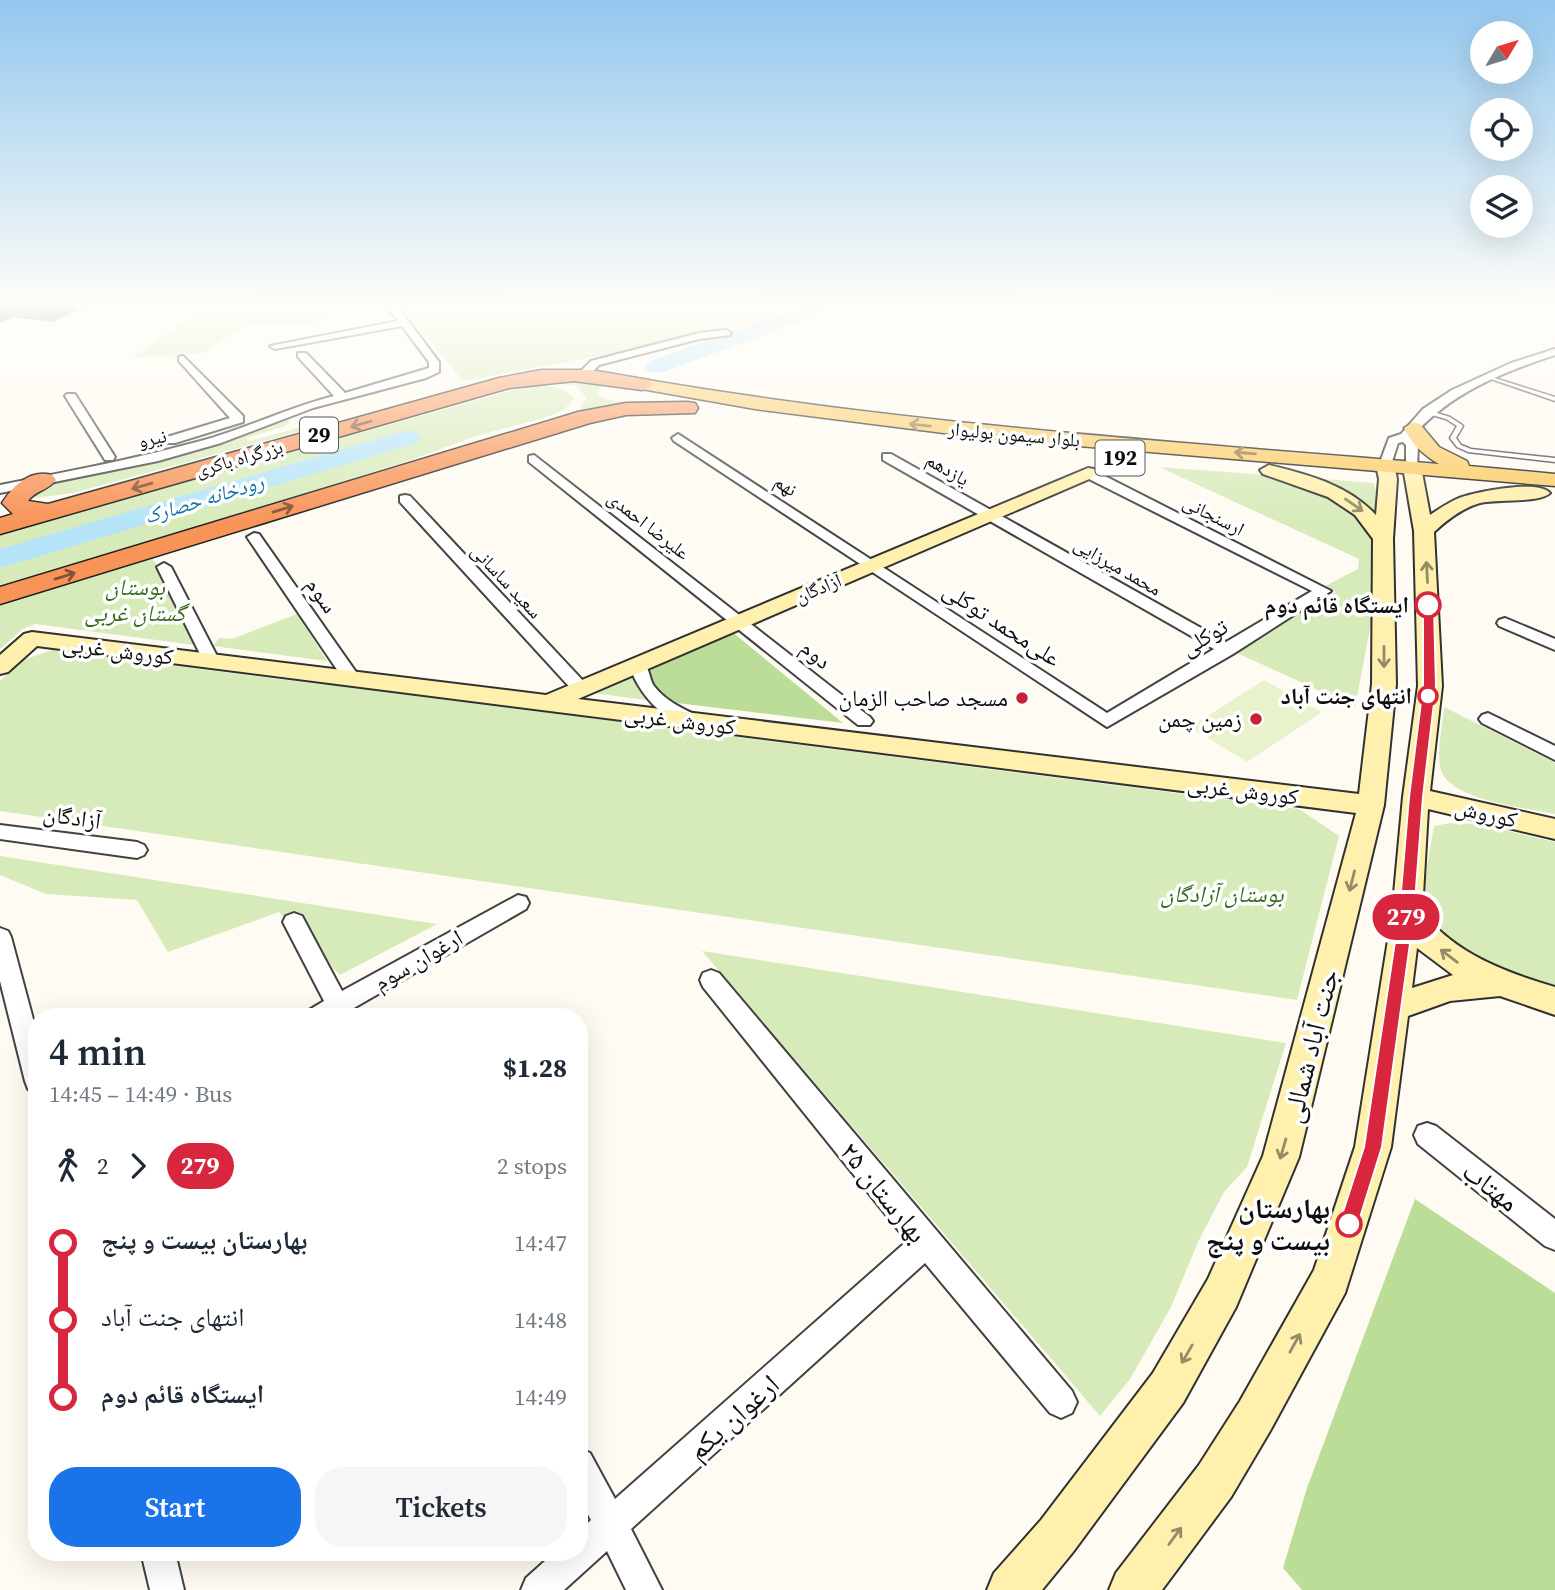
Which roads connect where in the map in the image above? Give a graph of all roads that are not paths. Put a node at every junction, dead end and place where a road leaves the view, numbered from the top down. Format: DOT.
graph roads {
  1 [pos="198,376"];
  2 [pos="322,376"];
  3 [pos="414,376"];
  4 [pos="586,376"];
  5 [pos="1490,377"];
  6 [pos="642,383"];
  7 [pos="578,389"];
  8 [pos="71,396"];
  9 [pos="342,397"];
  10 [pos="1555,398"];
  11 [pos="309,406"];
  12 [pos="687,408"];
  13 [pos="1427,412"];
  14 [pos="237,419"];
  15 [pos="678,438"];
  16 [pos="173,439"];
  17 [pos="504,441"];
  18 [pos="184,450"];
  19 [pos="109,457"];
  20 [pos="887,457"];
  21 [pos="534,459"];
  22 [pos="1403,460"];
  23 [pos="1555,460"];
  24 [pos="1269,470"];
  25 [pos="1088,473"];
  26 [pos="1484,473"];
  27 [pos="44,480"];
  28 [pos="0,483"];
  29 [pos="0,489"];
  30 [pos="1550,489"];
  31 [pos="405,499"];
  32 [pos="50,512"];
  33 [pos="990,515"];
  34 [pos="0,526"];
  35 [pos="1424,531"];
  36 [pos="254,537"];
  37 [pos="1383,539"];
  38 [pos="872,565"];
  39 [pos="164,567"];
  40 [pos="1323,591"];
  41 [pos="0,596"];
  42 [pos="740,621"];
  43 [pos="1505,623"];
  44 [pos="1555,645"];
  45 [pos="1227,650"];
  46 [pos="212,662"];
  47 [pos="638,665"];
  48 [pos="0,667"];
  49 [pos="352,679"];
  50 [pos="580,689"];
  51 [pos="548,703"];
  52 [pos="1488,719"];
  53 [pos="864,721"];
  54 [pos="1107,721"];
  55 [pos="695,722"];
  56 [pos="1555,754"];
  57 [pos="1416,797"];
  58 [pos="1371,805"];
  59 [pos="1555,829"];
  60 [pos="0,832"];
  61 [pos="137,850"];
  62 [pos="518,903"];
  63 [pos="1407,915"];
  64 [pos="294,922"];
  65 [pos="0,937"];
  66 [pos="5,978"];
  67 [pos="711,980"];
  68 [pos="1501,984"];
  69 [pos="1555,1001"];
  70 [pos="339,1008"];
  71 [pos="346,1008"];
  72 [pos="1393,1008"];
  73 [pos="28,1052"];
  74 [pos="1427,1135"];
  75 [pos="1555,1236"];
  76 [pos="926,1243"];
  77 [pos="1061,1402"];
  78 [pos="588,1481"];
  79 [pos="612,1525"];
  80 [pos="588,1546"];
  81 [pos="160,1561"];
  82 [pos="571,1561"];
  83 [pos="167,1590"];
  84 [pos="538,1590"];
  85 [pos="645,1590"];
  86 [pos="1011,1590"];
  87 [pos="1133,1590"];
  1 -- 14 [label="street"];
  2 -- 9 [label="street"];
  3 -- 9 [label="street, نیرو"];
  4 -- 7 [label="street"];
  5 -- 10 [label="lane"];
  5 -- 13 [label="street"];
  6 -- 7 [label="highway, بزرگراه باکری / 29"];
  6 -- 12 [label="highway"];
  22 -- 6 [label="main road, بلوار سیمون بولیوار / 192, one-way"];
  7 -- 17 [label="highway"];
  7 -- 32 [label="highway, بزرگراه باکری / 29, one-way"];
  8 -- 19 [label="street"];
  9 -- 11 [label="street, نیرو"];
  11 -- 14 [label="street, نیرو"];
  11 -- 18 [label="street, نیرو"];
  12 -- 17 [label="highway"];
  12 -- 24 [label="main road, بلوار سیمون بولیوار / 192"];
  13 -- 22 [label="street"];
  13 -- 23 [label="lane"];
  14 -- 16 [label="street, نیرو"];
  15 -- 38 [label="street, نهم"];
  16 -- 18 [label="street"];
  16 -- 19 [label="street, نیرو"];
  41 -- 17 [label="highway, one-way"];
  18 -- 27 [label="street, نیرو"];
  19 -- 28 [label="street, نیرو"];
  20 -- 33 [label="street, یازدهم"];
  21 -- 42 [label="street, علیرضا احمدی"];
  22 -- 24 [label="main road, بلوار سیمون بولیوار / 192"];
  22 -- 26 [label="main road, بلوار سیمون بولیوار / 192"];
  22 -- 26 [label="main road"];
  22 -- 30 [label="main road, بلوار سیمون بولیوار / 192"];
  22 -- 35 [label="main road"];
  22 -- 37 [label="main road, جنت آباد شمالی"];
  24 -- 37 [label="main road, one-way"];
  25 -- 33 [label="main road, آزادگان"];
  25 -- 40 [label="street, ارسنجانی"];
  26 -- 30 [label="main road, بلوار سیمون بولیوار / 192"];
  27 -- 29 [label="street, نیرو"];
  27 -- 32 [label="highway"];
  30 -- 35 [label="main road"];
  31 -- 50 [label="street, سعید ساسانی"];
  32 -- 34 [label="highway, بزرگراه باکری / 29"];
  33 -- 38 [label="main road, آزادگان"];
  33 -- 45 [label="street, محمد میرزایی"];
  57 -- 35 [label="main road, one-way"];
  36 -- 49 [label="street, سوم"];
  37 -- 58 [label="main road, جنت آباد شمالی, one-way"];
  38 -- 42 [label="main road, آزادگان"];
  38 -- 54 [label="street, علی‌محمد توکلی"];
  39 -- 46 [label="street"];
  40 -- 45 [label="street, توکلی"];
  42 -- 47 [label="main road, آزادگان"];
  42 -- 53 [label="street, دوم"];
  43 -- 44 [label="street"];
  45 -- 54 [label="street, توکلی"];
  46 -- 48 [label="main road, کوروش غربی"];
  46 -- 49 [label="main road, کوروش غربی"];
  47 -- 50 [label="main road, آزادگان"];
  47 -- 55 [label="street"];
  49 -- 51 [label="main road, کوروش غربی"];
  50 -- 51 [label="main road, آزادگان"];
  51 -- 55 [label="main road, کوروش غربی"];
  52 -- 56 [label="street"];
  55 -- 58 [label="main road, کوروش غربی"];
  57 -- 59 [label="main road, کوروش"];
  57 -- 63 [label="main road"];
  58 -- 86 [label="main road, جنت آباد شمالی, one-way"];
  60 -- 61 [label="street, آزادگان"];
  62 -- 71 [label="street, ارغوان سوم"];
  68 -- 63 [label="main road, one-way"];
  63 -- 72 [label="main road"];
  64 -- 70 [label="street"];
  65 -- 66 [label="street"];
  66 -- 73 [label="street"];
  67 -- 76 [label="street, بهارستان ۲۵"];
  68 -- 69 [label="main road"];
  68 -- 72 [label="main road"];
  87 -- 72 [label="main road, one-way"];
  74 -- 75 [label="street, مهتاب"];
  76 -- 77 [label="street, بهارستان ۲۵"];
  76 -- 79 [label="street, ارغوان یکم"];
  78 -- 79 [label="street"];
  79 -- 80 [label="street, ارغوان یکم"];
  79 -- 85 [label="street"];
  81 -- 83 [label="street"];
  82 -- 84 [label="street, ارغوان یکم"];
}
